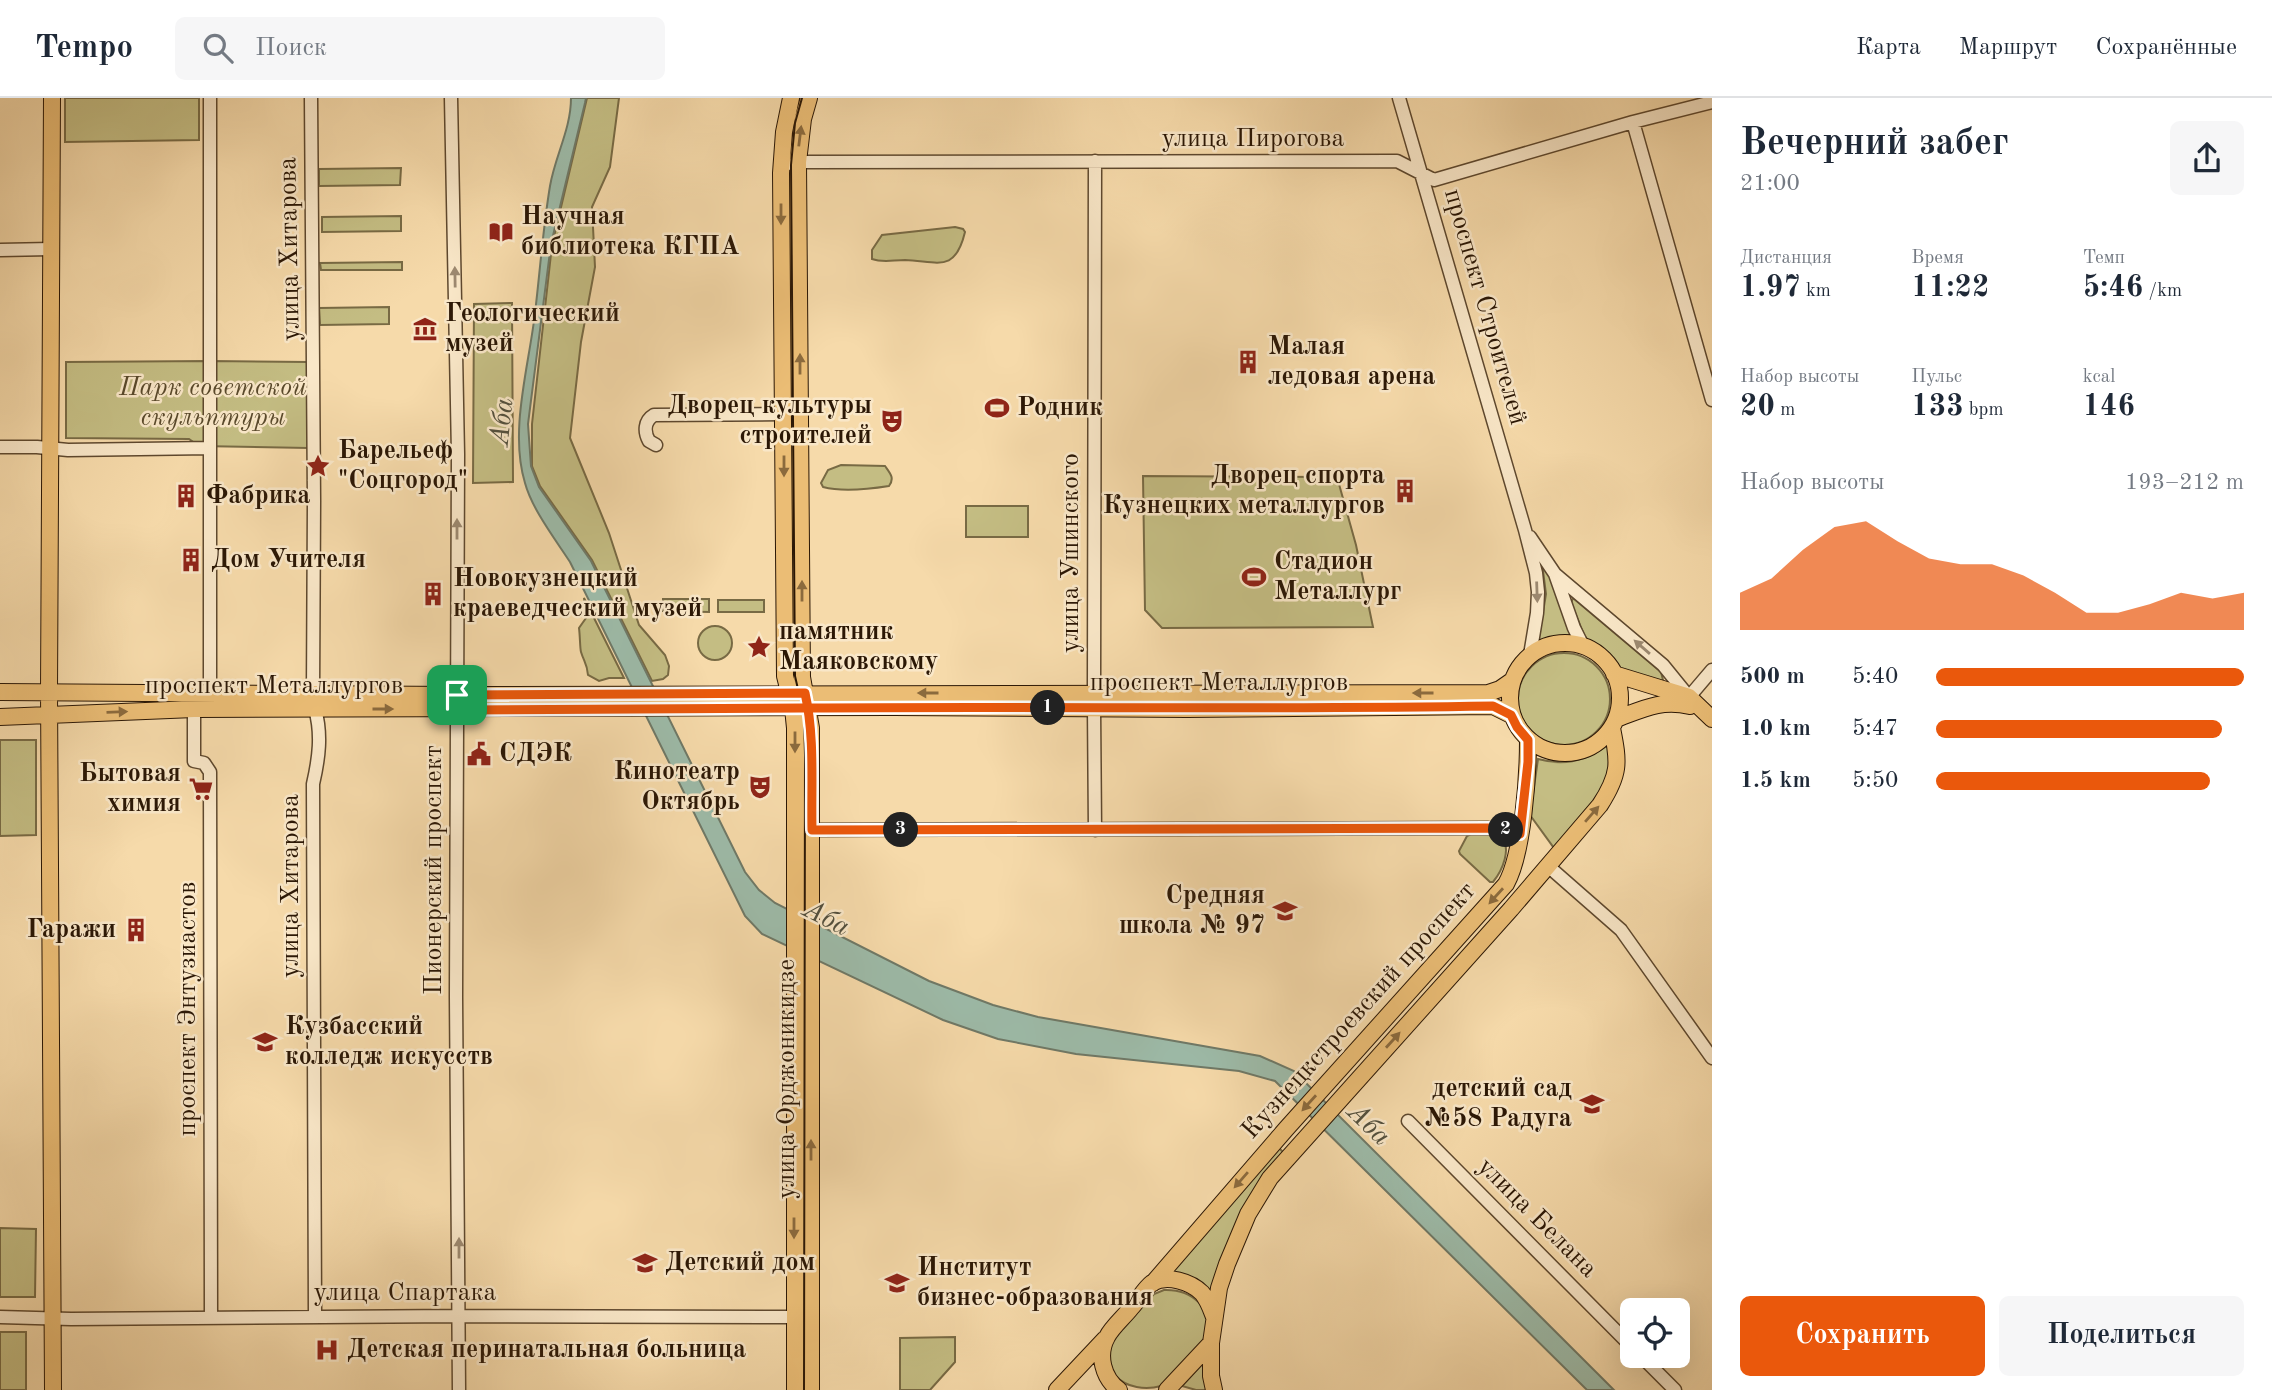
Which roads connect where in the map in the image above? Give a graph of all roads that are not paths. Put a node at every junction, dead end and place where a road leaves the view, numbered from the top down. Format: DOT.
graph roads {
  1 [pos="52,98"];
  2 [pos="210,98"];
  3 [pos="311,98"];
  4 [pos="451,98"];
  5 [pos="791,98"];
  6 [pos="809,98"];
  7 [pos="1399,98"];
  8 [pos="1712,102"];
  9 [pos="1633,122"];
  10 [pos="1095,161"];
  11 [pos="798,162"];
  12 [pos="780,173"];
  13 [pos="1420,174"];
  14 [pos="51,249"];
  15 [pos="0,250"];
  16 [pos="1712,400"];
  17 [pos="783,414"];
  18 [pos="656,444"];
  19 [pos="0,447"];
  20 [pos="210,448"];
  21 [pos="51,450"];
  22 [pos="1525,530"];
  23 [pos="1556,574"];
  24 [pos="1583,646"];
  25 [pos="1530,655"];
  26 [pos="1712,670"];
  27 [pos="1614,674"];
  28 [pos="1513,680"];
  29 [pos="0,692"];
  30 [pos="49,692"];
  31 [pos="209,693"];
  32 [pos="799,700"];
  33 [pos="314,701"];
  34 [pos="1094,701"];
  35 [pos="460,702"];
  36 [pos="1694,702"];
  37 [pos="194,709"];
  38 [pos="49,715"];
  39 [pos="1511,715"];
  40 [pos="0,717"];
  41 [pos="1712,719"];
  42 [pos="1614,723"];
  43 [pos="1528,740"];
  44 [pos="795,830"];
  45 [pos="812,830"];
  46 [pos="1095,830"];
  47 [pos="1520,834"];
  48 [pos="1548,866"];
  49 [pos="1712,1058"];
  50 [pos="1408,1121"];
  51 [pos="1153,1283"];
  52 [pos="315,1316"];
  53 [pos="458,1316"];
  54 [pos="0,1317"];
  55 [pos="802,1317"];
  56 [pos="1214,1317"];
  57 [pos="52,1318"];
  58 [pos="211,1318"];
  59 [pos="1620,1335"];
  60 [pos="1106,1338"];
  61 [pos="1212,1343"];
  62 [pos="1653,1368"];
  63 [pos="53,1390"];
  64 [pos="459,1390"];
  65 [pos="795,1390"];
  66 [pos="811,1390"];
  67 [pos="1057,1390"];
  68 [pos="1119,1390"];
  69 [pos="1167,1390"];
  70 [pos="1214,1390"];
  71 [pos="1675,1390"];
  1 -- 14 [label="main road"];
  2 -- 20 [label="street"];
  3 -- 33 [label="street, улица Хитарова"];
  35 -- 4 [label="street, Пионерский проспект, one-way"];
  5 -- 12 [label="main road, улица Орджоникидзе"];
  11 -- 6 [label="main road, улица Орджоникидзе, one-way"];
  7 -- 13 [label="street, проспект Строителей"];
  8 -- 9 [label="street, улица Пирогова"];
  9 -- 13 [label="street, улица Пирогова"];
  9 -- 16 [label="street"];
  10 -- 11 [label="street, улица Пирогова"];
  10 -- 13 [label="street, улица Пирогова"];
  10 -- 34 [label="street, улица Ушинского"];
  11 -- 12 [label="street"];
  32 -- 11 [label="main road, улица Орджоникидзе, one-way"];
  12 -- 17 [label="main road, улица Орджоникидзе, one-way"];
  13 -- 22 [label="street, проспект Строителей"];
  14 -- 15 [label="street"];
  14 -- 21 [label="main road"];
  17 -- 18 [label="street"];
  17 -- 32 [label="main road, улица Орджоникидзе, one-way"];
  19 -- 21 [label="street"];
  20 -- 21 [label="street"];
  20 -- 31 [label="street"];
  21 -- 30 [label="main road"];
  22 -- 23 [label="street"];
  22 -- 25 [label="street, проспект Строителей, one-way"];
  23 -- 24 [label="street"];
  36 -- 23 [label="street, one-way"];
  24 -- 25 [label="main road"];
  24 -- 27 [label="main road"];
  25 -- 28 [label="main road"];
  26 -- 36 [label="street"];
  27 -- 36 [label="main road"];
  27 -- 42 [label="main road"];
  28 -- 34 [label="main road, проспект Металлургов, one-way"];
  28 -- 39 [label="main road"];
  29 -- 30 [label="main road, проспект Металлургов"];
  30 -- 31 [label="main road, проспект Металлургов"];
  30 -- 38 [label="main road"];
  31 -- 33 [label="main road, проспект Металлургов"];
  32 -- 34 [label="main road, проспект Металлургов"];
  32 -- 35 [label="main road, проспект Металлургов"];
  32 -- 44 [label="main road, улица Орджоникидзе, one-way"];
  32 -- 45 [label="main road, улица Орджоникидзе"];
  33 -- 35 [label="main road, проспект Металлургов"];
  33 -- 37 [label="main road, проспект Металлургов"];
  33 -- 52 [label="street, улица Хитарова"];
  34 -- 39 [label="main road, проспект Металлургов"];
  34 -- 46 [label="street, улица Ушинского"];
  53 -- 35 [label="street, Пионерский проспект, one-way"];
  36 -- 41 [label="main road"];
  36 -- 42 [label="main road"];
  38 -- 37 [label="main road, проспект Металлургов, one-way"];
  37 -- 58 [label="street, проспект Энтузиастов"];
  38 -- 40 [label="main road, проспект Металлургов"];
  38 -- 57 [label="main road"];
  39 -- 43 [label="main road"];
  42 -- 43 [label="main road"];
  48 -- 42 [label="main road, Кузнецкстроевский проспект, one-way"];
  43 -- 47 [label="main road, Кузнецкстроевский проспект"];
  44 -- 45 [label="street"];
  44 -- 55 [label="main road, улица Орджоникидзе, one-way"];
  45 -- 46 [label="street"];
  55 -- 45 [label="main road, улица Орджоникидзе, one-way"];
  46 -- 47 [label="street"];
  47 -- 51 [label="main road, Кузнецкстроевский проспект, one-way"];
  48 -- 49 [label="street"];
  56 -- 48 [label="main road, Кузнецкстроевский проспект, one-way"];
  50 -- 59 [label="street, улица Белана"];
  51 -- 56 [label="main road"];
  51 -- 60 [label="main road, Кузнецкстроевский проспект"];
  52 -- 53 [label="street, улица Спартака"];
  52 -- 58 [label="street, улица Спартака"];
  53 -- 55 [label="street, улица Спартака"];
  53 -- 64 [label="street, Пионерский проспект"];
  54 -- 57 [label="street, улица Спартака"];
  55 -- 65 [label="main road, улица Орджоникидзе"];
  55 -- 66 [label="main road, улица Орджоникидзе"];
  56 -- 61 [label="main road, Кузнецкстроевский проспект"];
  57 -- 58 [label="street, улица Спартака"];
  57 -- 63 [label="main road"];
  60 -- 67 [label="main road"];
  60 -- 68 [label="main road"];
  61 -- 69 [label="main road"];
  61 -- 70 [label="main road, Кузнецкстроевский проспект"];
  62 -- 71 [label="street"];
}
